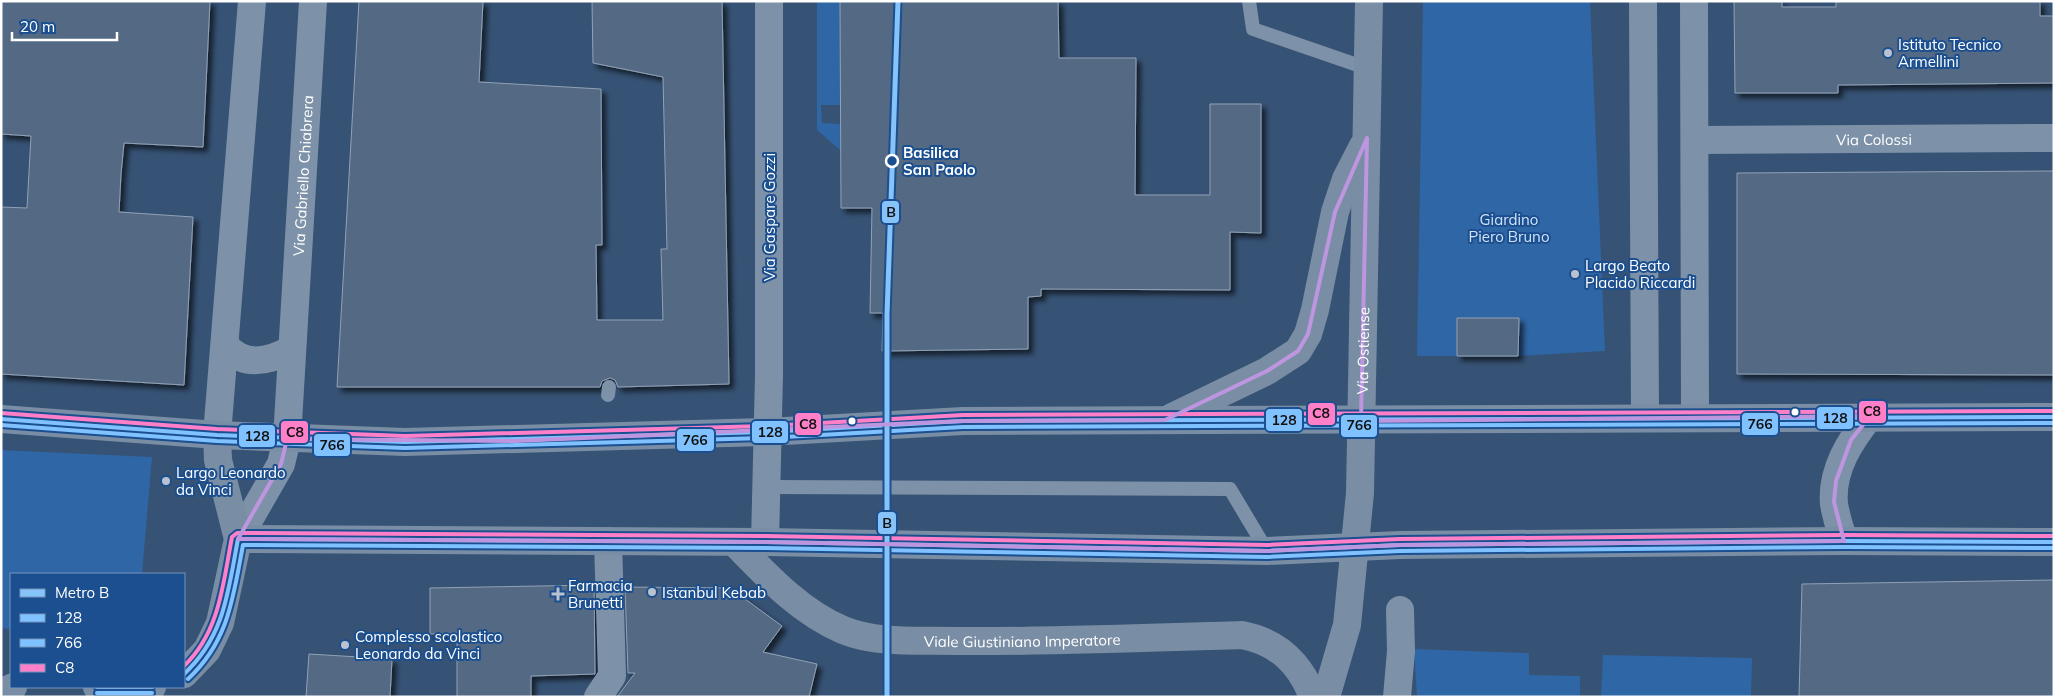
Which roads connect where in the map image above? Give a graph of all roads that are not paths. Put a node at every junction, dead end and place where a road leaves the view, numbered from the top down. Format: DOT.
graph roads {
  1 [pos="252,1"];
  2 [pos="312,1"];
  3 [pos="769,1"];
  4 [pos="1249,1"];
  5 [pos="1369,1"];
  6 [pos="1643,1"];
  7 [pos="1694,1"];
  8 [pos="1369,69"];
  9 [pos="1367,138"];
  10 [pos="2054,138"];
  11 [pos="1695,140"];
  12 [pos="225,345"];
  13 [pos="292,349"];
  14 [pos="1870,416"];
  15 [pos="1695,417"];
  16 [pos="2054,417"];
  17 [pos="1,418"];
  18 [pos="1645,418"];
  19 [pos="1165,420"];
  20 [pos="1361,421"];
  21 [pos="767,432"];
  22 [pos="217,435"];
  23 [pos="287,439"];
  24 [pos="767,487"];
  25 [pos="238,539"];
  26 [pos="608,541"];
  27 [pos="1844,541"];
  28 [pos="735,542"];
  29 [pos="765,542"];
  30 [pos="2054,542"];
  31 [pos="1356,547"];
  32 [pos="1267,551"];
  33 [pos="1400,610"];
  34 [pos="185,673"];
  35 [pos="598,697"];
  36 [pos="1313,697"];
  37 [pos="1326,697"];
  38 [pos="1397,697"];
  1 -- 12 [label="street"];
  2 -- 13 [label="street, Via Gabriello Chiabrera"];
  3 -- 21 [label="street, Via Gaspare Gozzi"];
  4 -- 8 [label="lane"];
  5 -- 8 [label="street, Via Ostiense"];
  6 -- 18 [label="street"];
  7 -- 11 [label="street"];
  8 -- 9 [label="street, Via Ostiense"];
  9 -- 19 [label="street"];
  9 -- 20 [label="street, Via Ostiense"];
  10 -- 11 [label="street, Via Colossi"];
  11 -- 15 [label="street"];
  12 -- 13 [label="street"];
  12 -- 22 [label="street"];
  13 -- 23 [label="street, Via Gabriello Chiabrera"];
  14 -- 15 [label="street"];
  14 -- 16 [label="street"];
  14 -- 27 [label="street"];
  15 -- 18 [label="street"];
  17 -- 22 [label="street"];
  18 -- 20 [label="street"];
  19 -- 20 [label="street"];
  19 -- 21 [label="street"];
  20 -- 31 [label="street, Via Ostiense"];
  21 -- 23 [label="street"];
  21 -- 24 [label="street"];
  22 -- 23 [label="street"];
  22 -- 25 [label="street"];
  23 -- 25 [label="street"];
  24 -- 29 [label="street"];
  24 -- 32 [label="lane"];
  25 -- 26 [label="street"];
  25 -- 34 [label="street"];
  26 -- 28 [label="street"];
  26 -- 35 [label="street"];
  27 -- 30 [label="street"];
  27 -- 31 [label="street"];
  28 -- 29 [label="street"];
  28 -- 36 [label="street, Viale Giustiniano Imperatore"];
  29 -- 32 [label="street"];
  31 -- 32 [label="street"];
  31 -- 37 [label="street, Via Ostiense"];
  33 -- 38 [label="street"];
}
